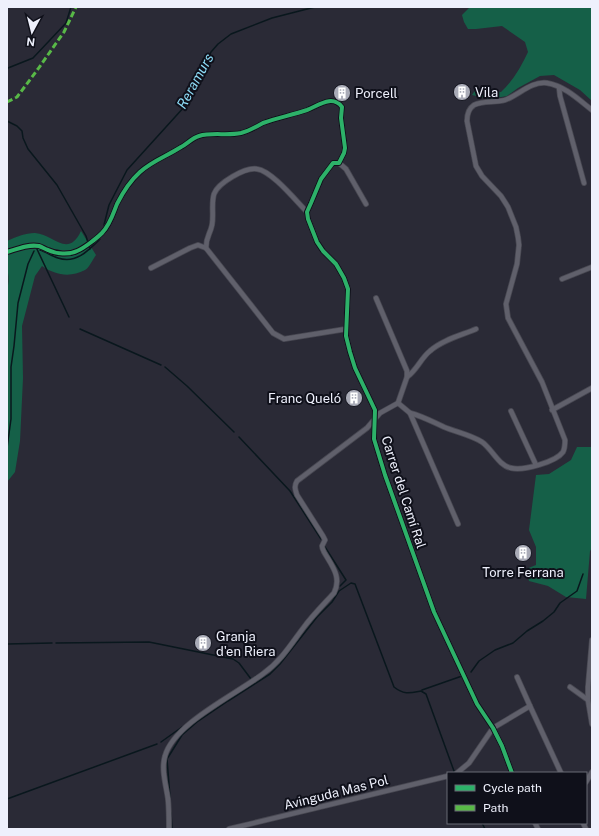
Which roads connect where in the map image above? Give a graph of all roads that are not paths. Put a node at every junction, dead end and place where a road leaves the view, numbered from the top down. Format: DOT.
graph roads {
  1 [pos="559,88"];
  2 [pos="592,110"];
  3 [pos="339,163"];
  4 [pos="584,183"];
  5 [pos="366,204"];
  6 [pos="308,212"];
  7 [pos="206,248"];
  8 [pos="7,252"];
  9 [pos="592,267"];
  10 [pos="150,268"];
  11 [pos="562,279"];
  12 [pos="376,298"];
  13 [pos="476,329"];
  14 [pos="346,330"];
  15 [pos="407,377"];
  16 [pos="592,388"];
  17 [pos="398,403"];
  18 [pos="552,410"];
  19 [pos="511,411"];
  20 [pos="410,413"];
  21 [pos="375,420"];
  22 [pos="536,465"];
  23 [pos="458,524"];
  24 [pos="592,640"];
  25 [pos="517,677"];
  26 [pos="570,687"];
  27 [pos="588,700"];
  28 [pos="530,706"];
  29 [pos="592,724"];
  30 [pos="494,728"];
  31 [pos="458,772"];
  32 [pos="512,772"];
  33 [pos="561,772"];
  34 [pos="447,776"];
  35 [pos="169,829"];
  36 [pos="229,829"];
  1 -- 2 [label="street"];
  1 -- 4 [label="street"];
  1 -- 18 [label="street"];
  3 -- 5 [label="street"];
  3 -- 6 [label="street"];
  3 -- 8 [label="street"];
  6 -- 7 [label="street"];
  6 -- 14 [label="street, Carrer del Camí Ral"];
  7 -- 10 [label="street"];
  7 -- 14 [label="street"];
  9 -- 11 [label="street"];
  12 -- 15 [label="street"];
  13 -- 15 [label="street"];
  14 -- 21 [label="street, Carrer del Camí Ral"];
  15 -- 17 [label="street"];
  16 -- 18 [label="street"];
  17 -- 20 [label="street"];
  17 -- 21 [label="street"];
  18 -- 22 [label="street"];
  19 -- 22 [label="street"];
  20 -- 22 [label="street"];
  20 -- 23 [label="street"];
  21 -- 30 [label="street, Carrer del Camí Ral"];
  21 -- 35 [label="street"];
  24 -- 27 [label="street"];
  25 -- 28 [label="street"];
  26 -- 27 [label="street"];
  27 -- 29 [label="street"];
  28 -- 30 [label="street"];
  28 -- 33 [label="street"];
  30 -- 31 [label="street"];
  30 -- 32 [label="street, Carrer del Camí Ral"];
  34 -- 36 [label="street, Avinguda Mas Pol"];
}
